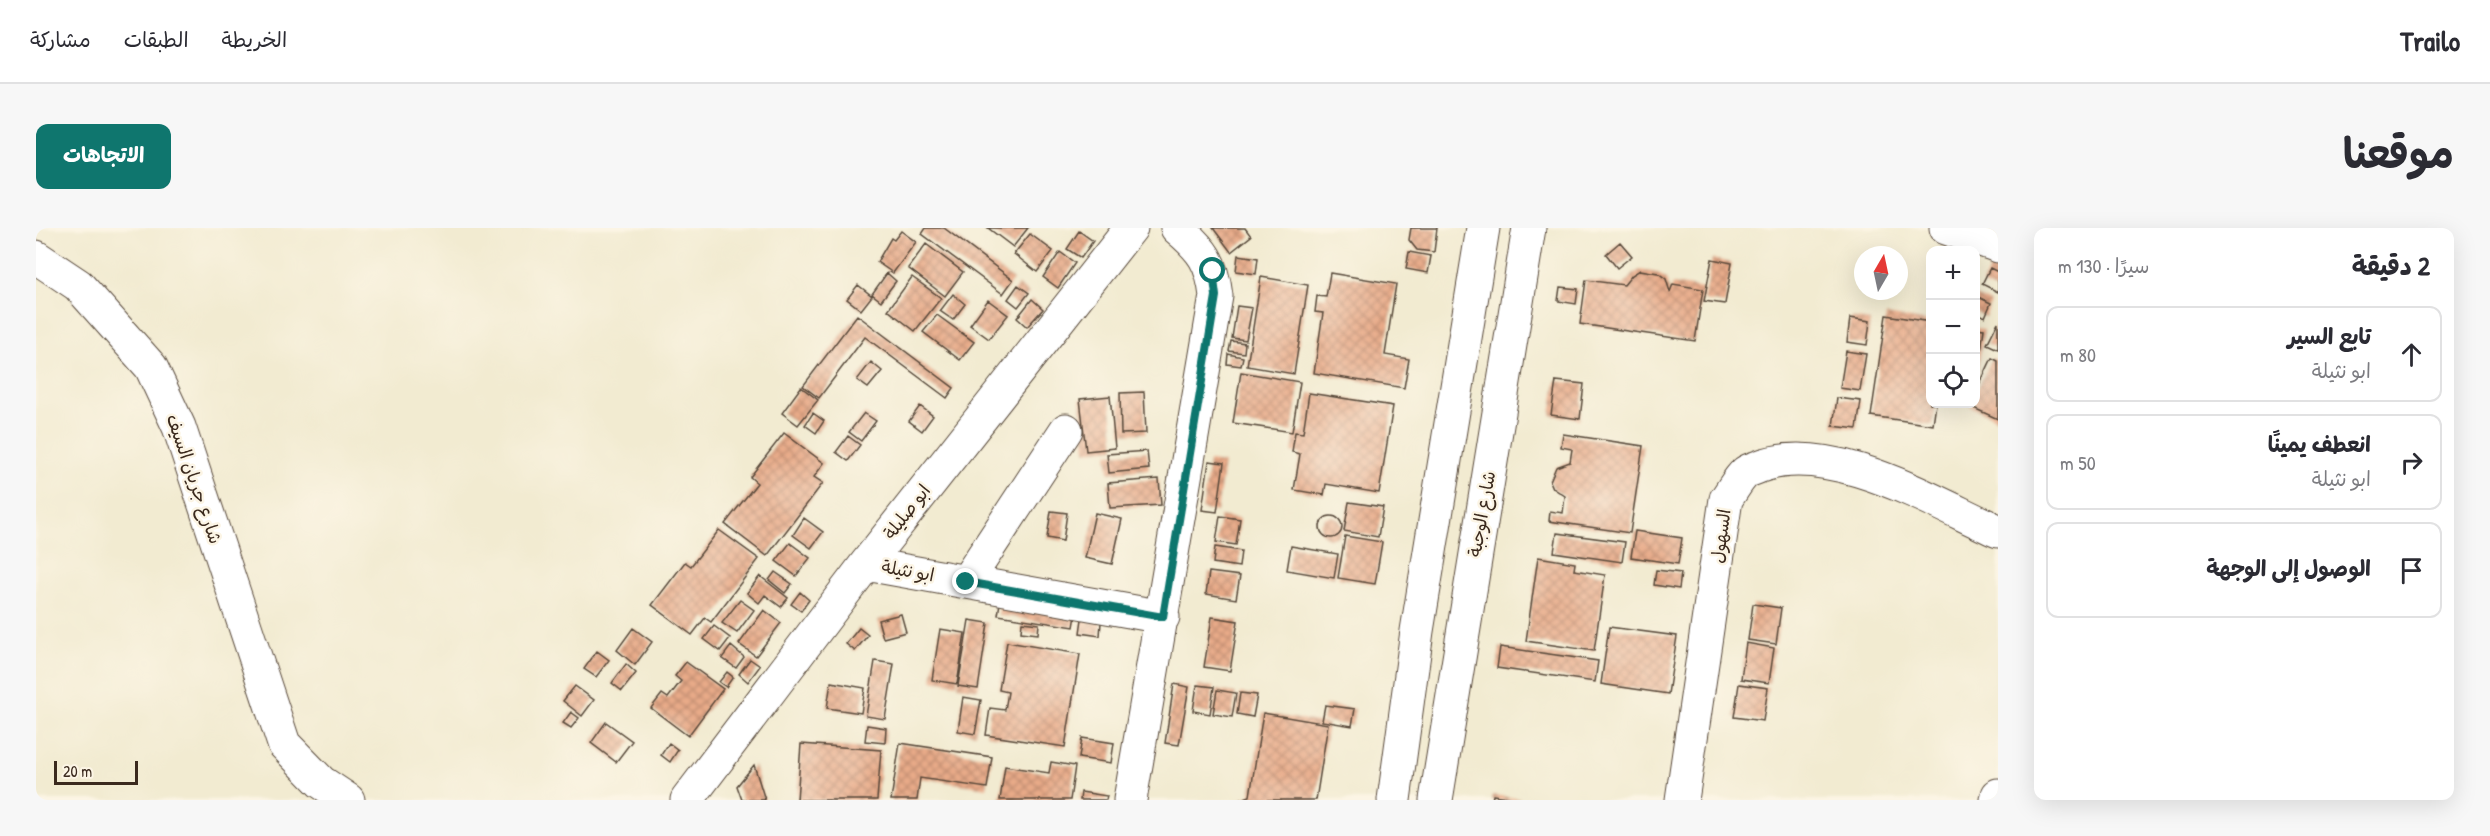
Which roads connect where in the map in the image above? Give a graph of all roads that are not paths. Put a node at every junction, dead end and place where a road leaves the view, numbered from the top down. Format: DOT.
graph roads {
  1 [pos="1131,228"];
  2 [pos="1177,228"];
  3 [pos="1483,228"];
  4 [pos="1529,228"];
  5 [pos="1946,228"];
  6 [pos="1990,238"];
  7 [pos="36,257"];
  8 [pos="1066,430"];
  9 [pos="1998,531"];
  10 [pos="866,564"];
  11 [pos="966,582"];
  12 [pos="1163,617"];
  13 [pos="1998,795"];
  14 [pos="348,800"];
  15 [pos="687,800"];
  16 [pos="1130,800"];
  17 [pos="1394,800"];
  18 [pos="1436,800"];
  19 [pos="1682,800"];
  20 [pos="1997,800"];
  1 -- 10 [label="street, ابو صليلة"];
  2 -- 12 [label="street"];
  3 -- 17 [label="street"];
  4 -- 18 [label="street, شارع الوجبة"];
  5 -- 6 [label="street"];
  7 -- 14 [label="street, شارع جريان السيف"];
  8 -- 11 [label="street"];
  9 -- 19 [label="street, السهول"];
  10 -- 11 [label="street, ابو نثيلة"];
  10 -- 15 [label="street, ابو صليلة"];
  11 -- 12 [label="street, ابو نثيلة"];
  12 -- 16 [label="street"];
  13 -- 20 [label="street"];
}
